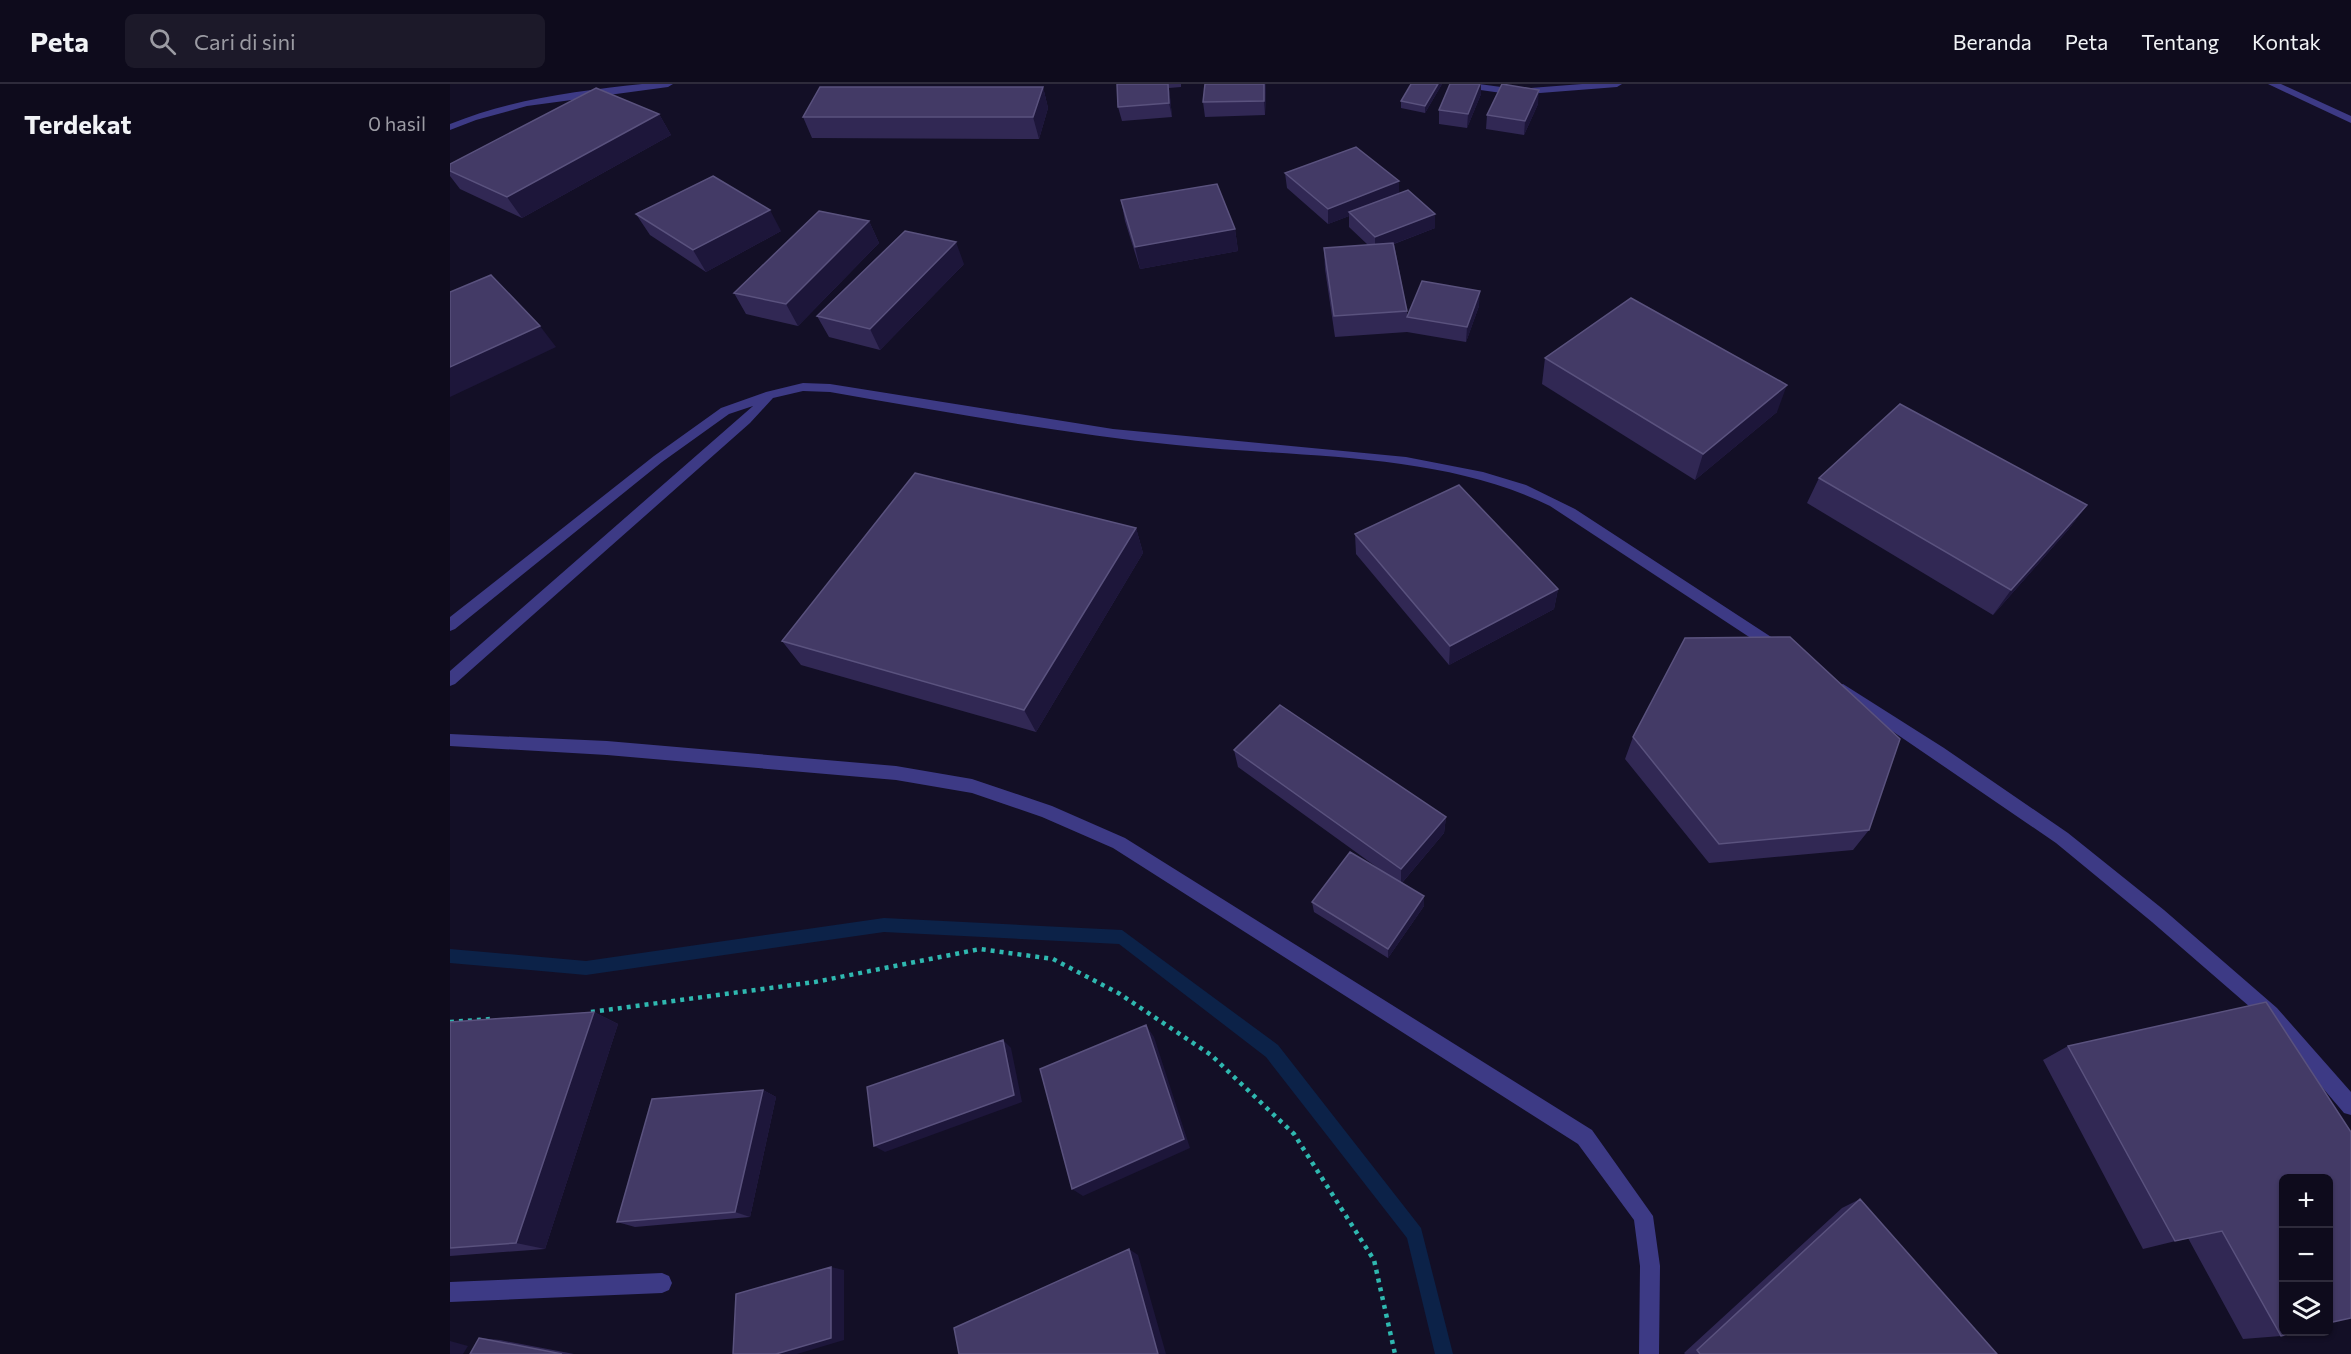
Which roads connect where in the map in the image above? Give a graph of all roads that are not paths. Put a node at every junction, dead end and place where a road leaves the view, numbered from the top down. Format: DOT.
graph roads {
  1 [pos="668,84"];
  2 [pos="1460,84"];
  3 [pos="1617,84"];
  4 [pos="2273,84"];
  5 [pos="2351,120"];
  6 [pos="450,127"];
  7 [pos="770,395"];
  8 [pos="450,625"];
  9 [pos="1788,656"];
  10 [pos="450,680"];
  11 [pos="1829,681"];
  12 [pos="450,740"];
  13 [pos="2351,1107"];
  14 [pos="662,1283"];
  15 [pos="450,1292"];
  16 [pos="1649,1354"];
  1 -- 6 [label="street"];
  2 -- 3 [label="street"];
  4 -- 5 [label="street"];
  7 -- 8 [label="street"];
  7 -- 9 [label="street"];
  7 -- 10 [label="street"];
  11 -- 13 [label="street"];
  12 -- 16 [label="street"];
  14 -- 15 [label="street"];
}
